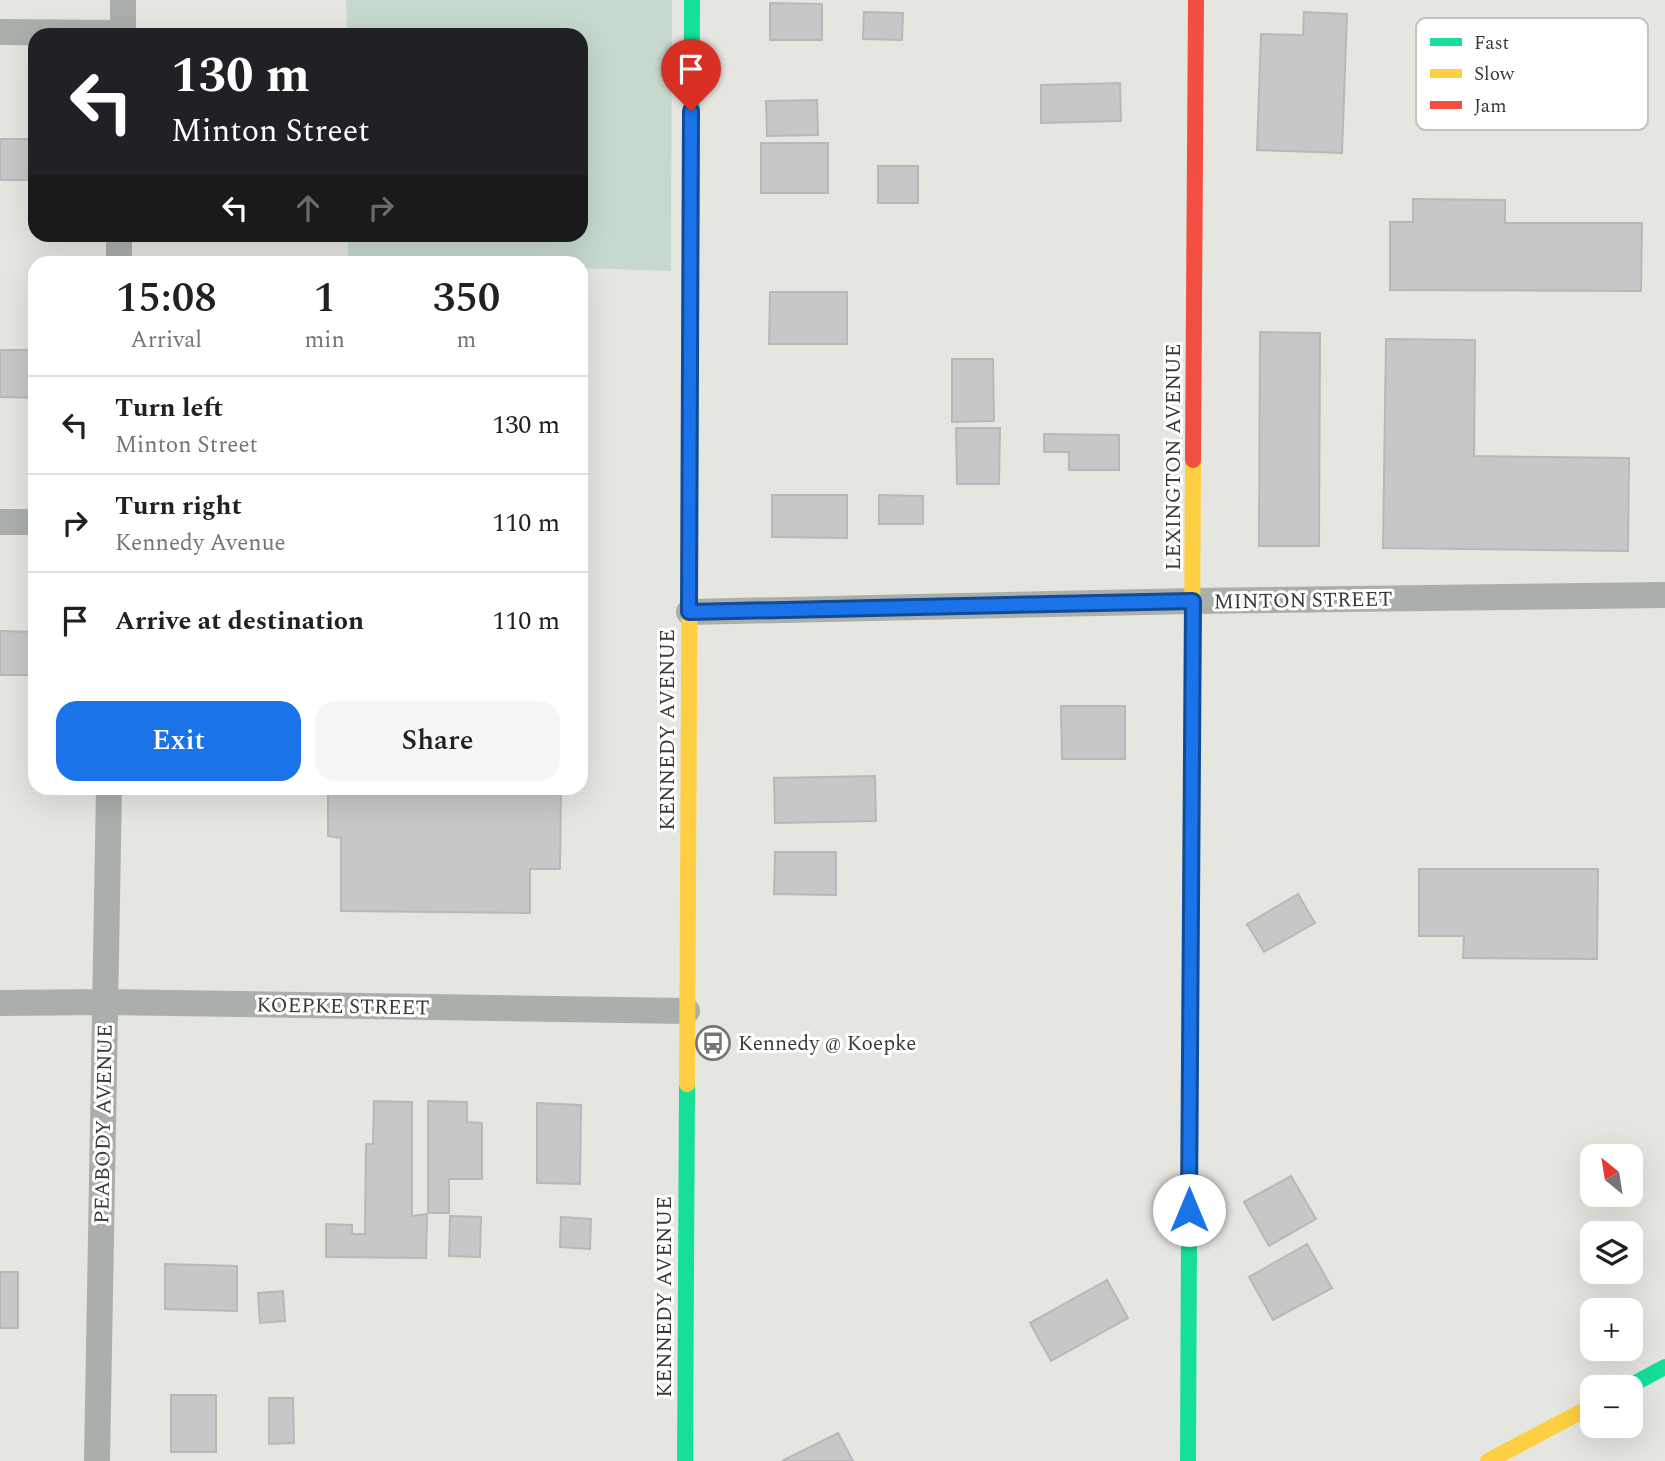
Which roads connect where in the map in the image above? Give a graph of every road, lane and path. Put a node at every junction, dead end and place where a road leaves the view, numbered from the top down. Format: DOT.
graph roads {
  1 [pos="123,0"];
  2 [pos="692,0"];
  3 [pos="1196,0"];
  4 [pos="123,28"];
  5 [pos="0,32"];
  6 [pos="28,32"];
  7 [pos="0,522"];
  8 [pos="28,522"];
  9 [pos="1665,595"];
  10 [pos="1193,601"];
  11 [pos="689,612"];
  12 [pos="109,795"];
  13 [pos="105,1002"];
  14 [pos="0,1003"];
  15 [pos="687,1012"];
  16 [pos="1665,1367"];
  17 [pos="1643,1379"];
  18 [pos="1580,1412"];
  19 [pos="97,1461"];
  20 [pos="685,1461"];
  21 [pos="1188,1461"];
  22 [pos="1488,1461"];
  1 -- 4 [label="street"];
  2 -- 11 [label="street, KENNEDY AVENUE"];
  3 -- 10 [label="street, LEXINGTON AVENUE"];
  5 -- 6 [label="street"];
  7 -- 8 [label="street"];
  9 -- 10 [label="street, MINTON STREET"];
  10 -- 11 [label="street, MINTON STREET"];
  10 -- 21 [label="street, LEXINGTON AVENUE"];
  11 -- 15 [label="street, KENNEDY AVENUE"];
  12 -- 13 [label="street, PEABODY AVENUE"];
  13 -- 14 [label="street, KOEPKE STREET"];
  13 -- 15 [label="street, KOEPKE STREET"];
  13 -- 19 [label="street, PEABODY AVENUE"];
  15 -- 20 [label="street, KENNEDY AVENUE"];
  16 -- 17 [label="street"];
  18 -- 22 [label="street"];
}
